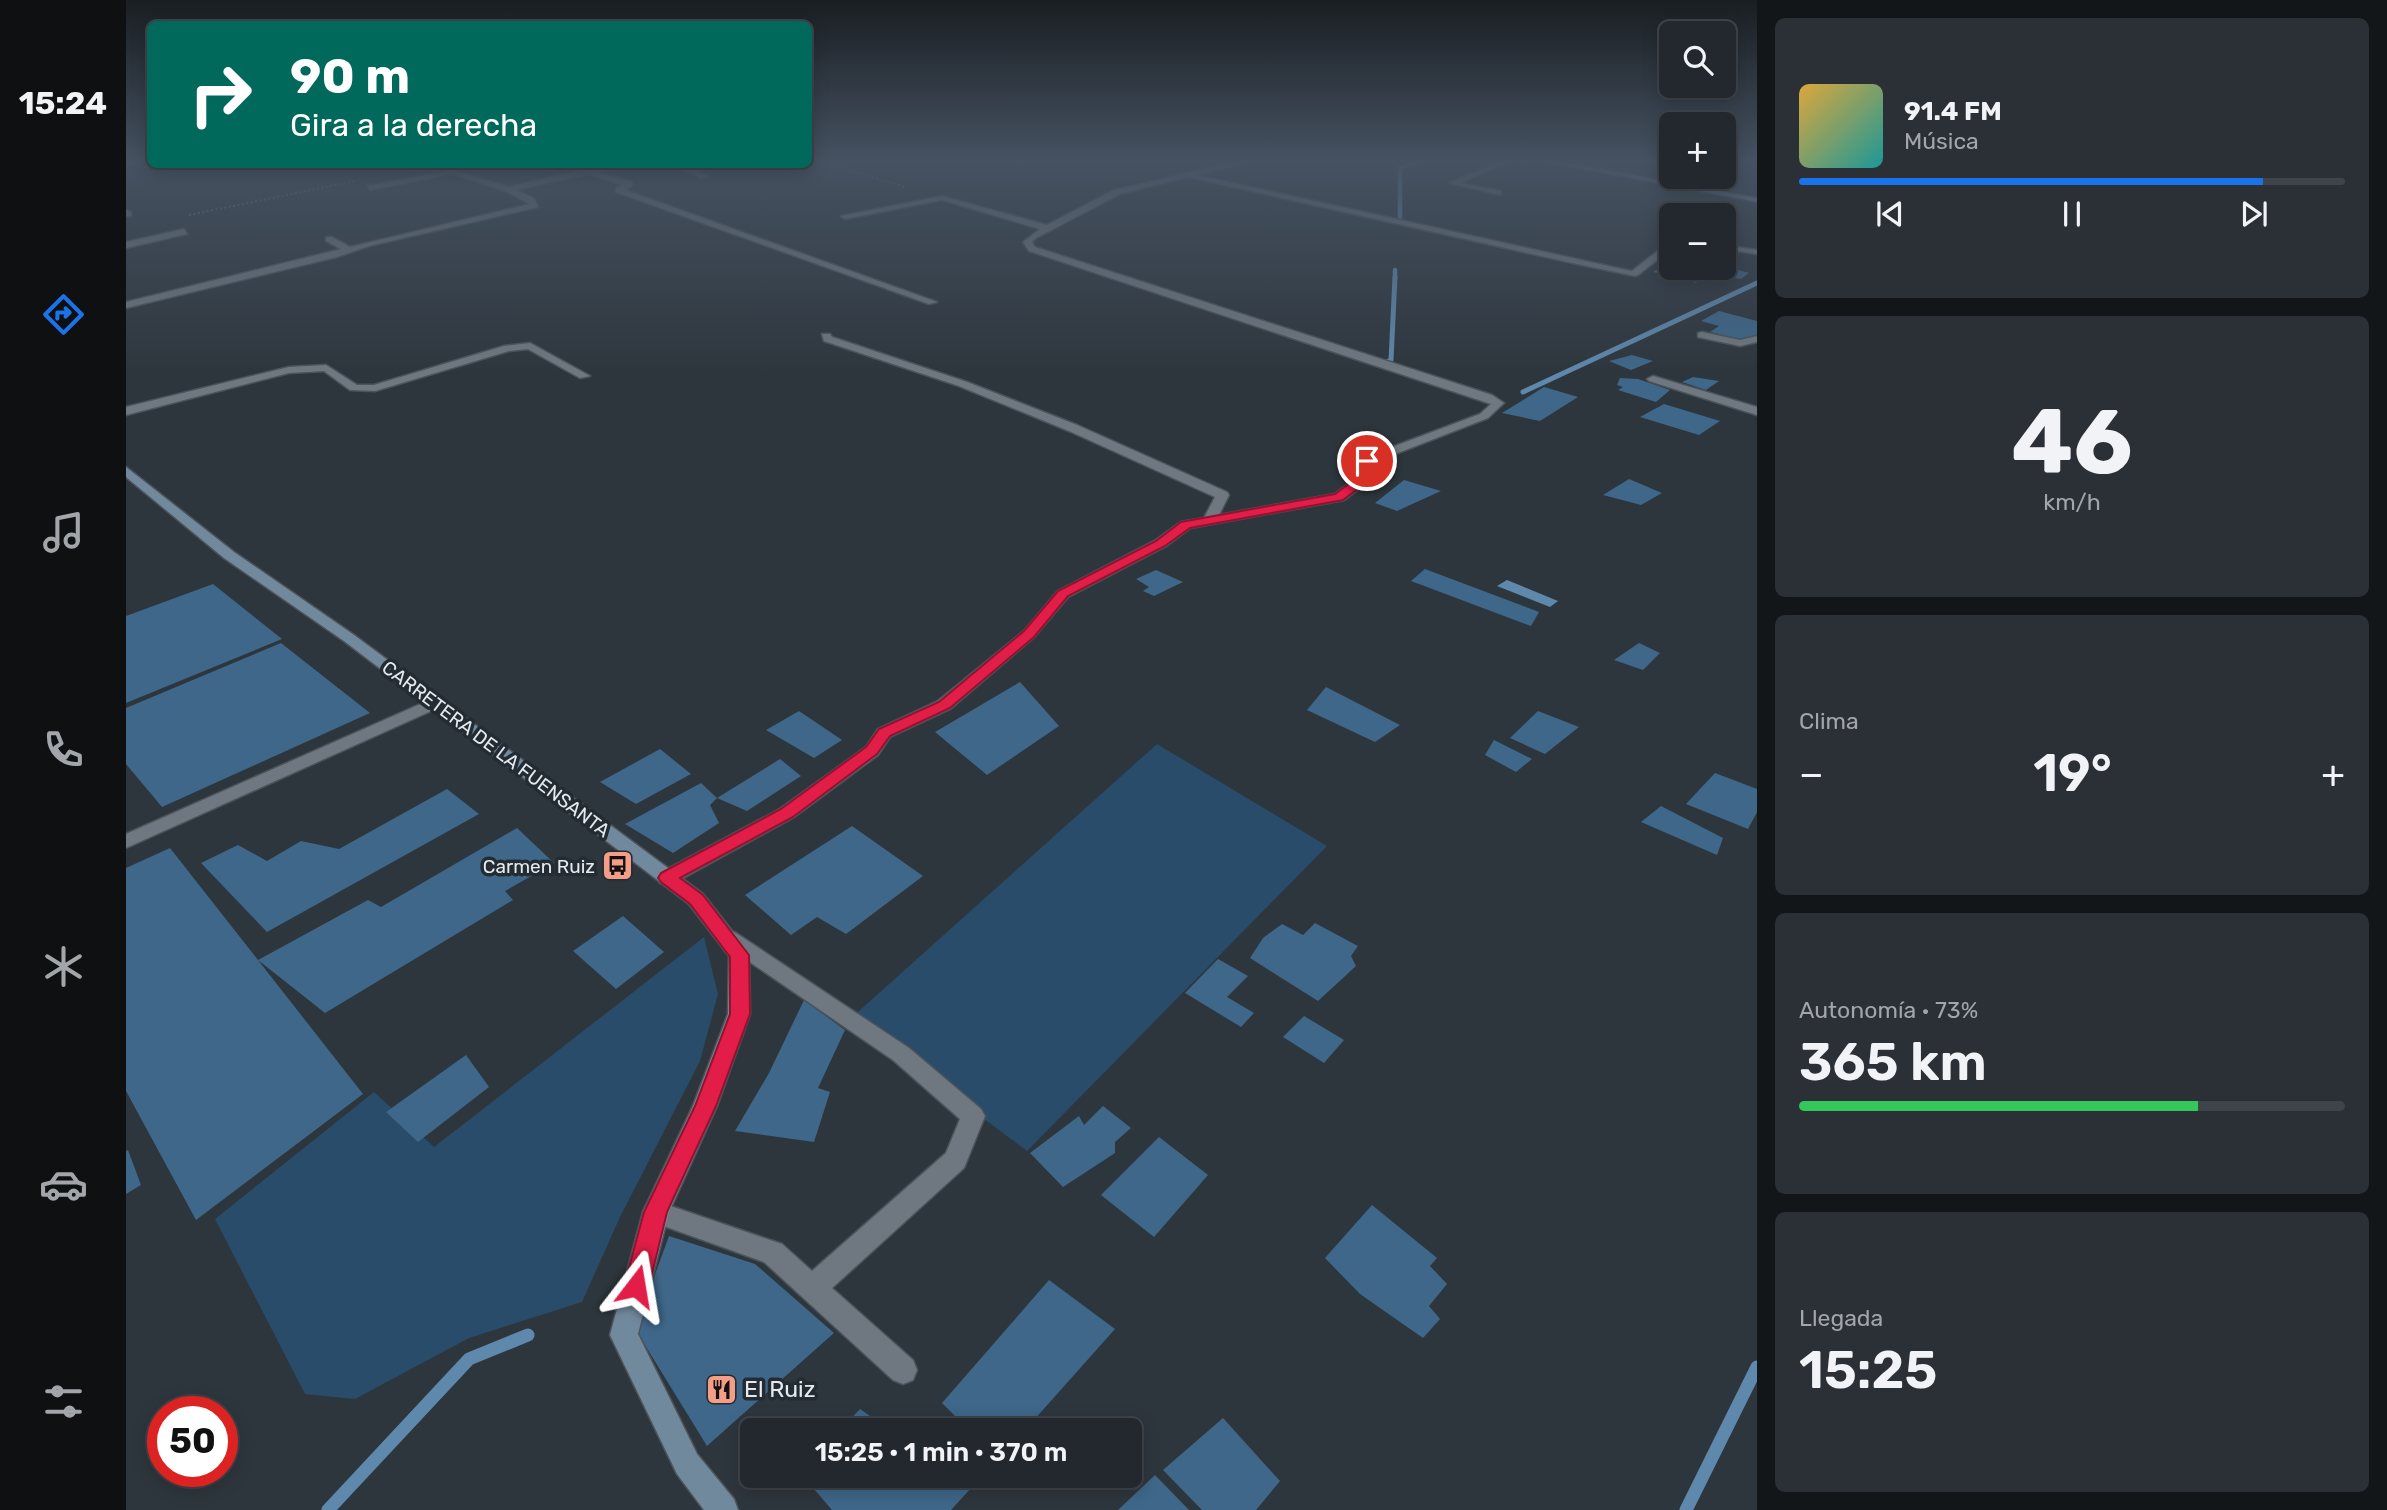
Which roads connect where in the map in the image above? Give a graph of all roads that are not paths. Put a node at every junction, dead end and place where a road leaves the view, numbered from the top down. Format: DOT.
graph roads {
  1 [pos="182,232"];
  2 [pos="421,232"];
  3 [pos="738,232"];
  4 [pos="1041,232"];
  5 [pos="1446,232"];
  6 [pos="329,239"];
  7 [pos="126,245"];
  8 [pos="1736,249"];
  9 [pos="349,250"];
  10 [pos="1757,252"];
  11 [pos="1659,254"];
  12 [pos="1635,273"];
  13 [pos="932,302"];
  14 [pos="126,305"];
  15 [pos="1702,335"];
  16 [pos="826,336"];
  17 [pos="1757,339"];
  18 [pos="584,376"];
  19 [pos="1653,379"];
  20 [pos="126,411"];
  21 [pos="1757,411"];
  22 [pos="126,471"];
  23 [pos="1210,520"];
  24 [pos="434,703"];
  25 [pos="126,842"];
  26 [pos="667,878"];
  27 [pos="723,934"];
  28 [pos="656,1212"];
  29 [pos="812,1289"];
  30 [pos="903,1370"];
  31 [pos="723,1510"];
  1 -- 7 [label="street"];
  2 -- 9 [label="street"];
  3 -- 13 [label="street"];
  4 -- 23 [label="street"];
  5 -- 12 [label="street"];
  6 -- 9 [label="street"];
  8 -- 10 [label="lane"];
  9 -- 14 [label="street"];
  11 -- 12 [label="lane"];
  15 -- 17 [label="street"];
  16 -- 23 [label="street"];
  18 -- 20 [label="street"];
  19 -- 21 [label="street"];
  22 -- 24 [label="main road, CARRETERA DE LA FUENSANTA"];
  23 -- 26 [label="street"];
  24 -- 25 [label="street"];
  24 -- 26 [label="main road, CARRETERA DE LA FUENSANTA"];
  26 -- 27 [label="main road, CARRETERA DE LA FUENSANTA"];
  27 -- 28 [label="main road, CARRETERA DE LA FUENSANTA"];
  27 -- 29 [label="street"];
  28 -- 29 [label="street"];
  28 -- 31 [label="main road, CARRETERA DE LA FUENSANTA"];
  29 -- 30 [label="street"];
}
